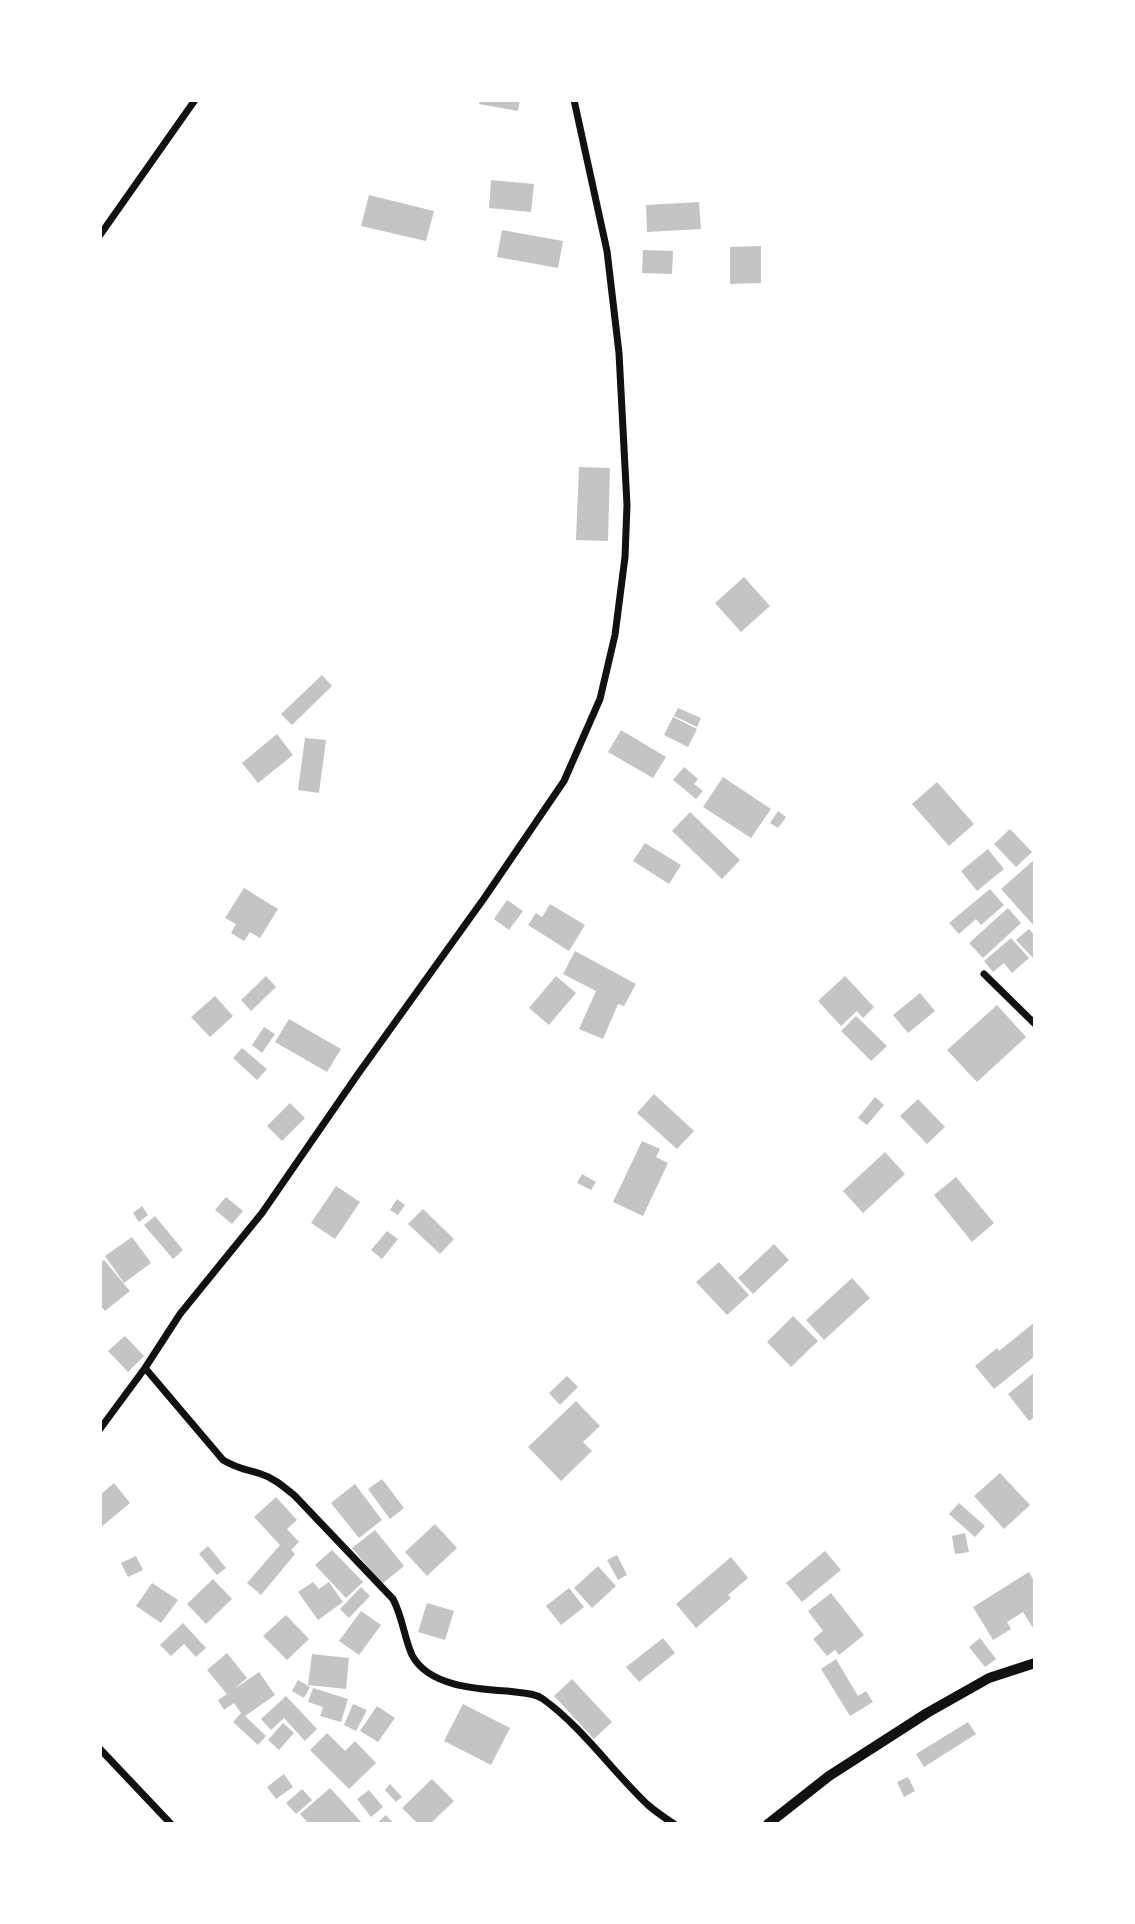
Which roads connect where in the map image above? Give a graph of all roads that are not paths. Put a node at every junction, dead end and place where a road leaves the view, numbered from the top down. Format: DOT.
graph roads {
  1 [pos="195,100"];
  2 [pos="575,100"];
  3 [pos="100,235"];
  4 [pos="984,974"];
  5 [pos="1035,1024"];
  6 [pos="145,1368"];
  7 [pos="100,1429"];
  8 [pos="1035,1663"];
  9 [pos="100,1749"];
  10 [pos="171,1824"];
  11 [pos="674,1824"];
  12 [pos="768,1824"];
  1 -- 3 [label="street"];
  2 -- 6 [label="street"];
  4 -- 5 [label="street"];
  6 -- 7 [label="street"];
  6 -- 11 [label="street"];
  8 -- 12 [label="street"];
  9 -- 10 [label="street"];
}
